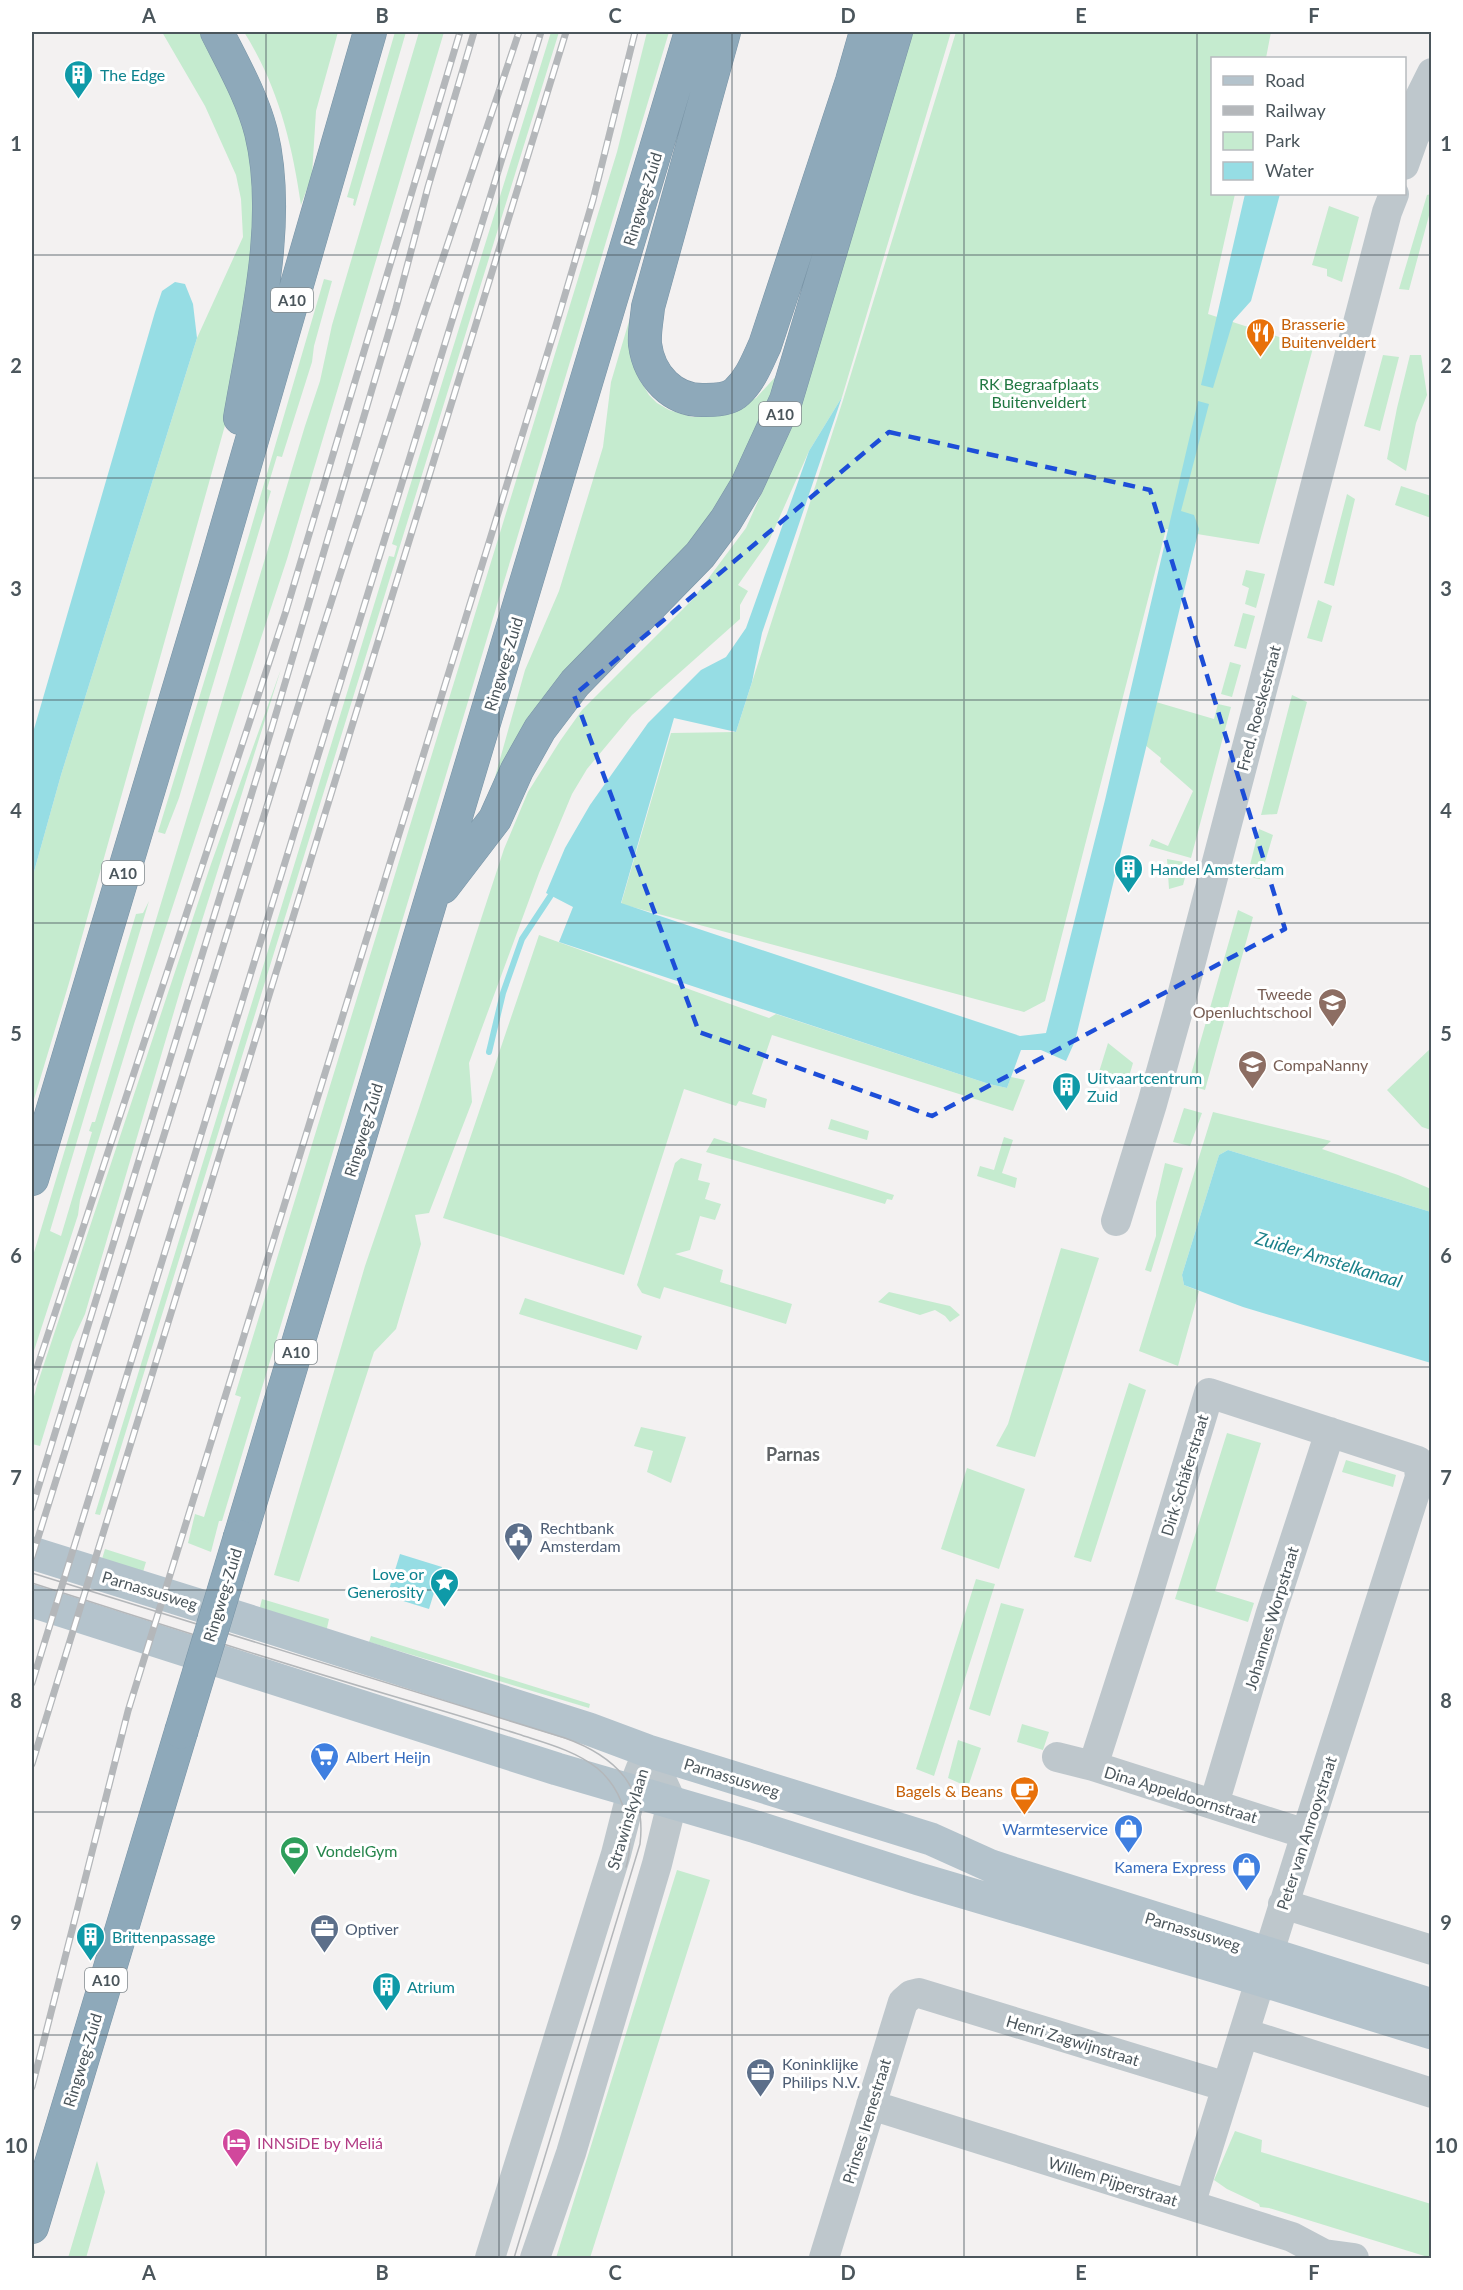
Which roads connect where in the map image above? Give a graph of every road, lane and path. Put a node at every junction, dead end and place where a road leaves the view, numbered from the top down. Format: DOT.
graph roads {
  1 [pos="217,32"];
  2 [pos="370,32"];
  3 [pos="692,32"];
  4 [pos="724,32"];
  5 [pos="866,32"];
  6 [pos="896,32"];
  7 [pos="1431,73"];
  8 [pos="1431,105"];
  9 [pos="1414,137"];
  10 [pos="1406,159"];
  11 [pos="1394,195"];
  12 [pos="215,568"];
  13 [pos="430,904"];
  14 [pos="32,1179"];
  15 [pos="1116,1221"];
  16 [pos="1330,1432"];
  17 [pos="1418,1461"];
  18 [pos="32,1553"];
  19 [pos="32,1600"];
  20 [pos="648,1751"];
  21 [pos="1057,1757"];
  22 [pos="1093,1766"];
  23 [pos="632,1791"];
  24 [pos="672,1803"];
  25 [pos="1214,1804"];
  26 [pos="1305,1834"];
  27 [pos="1283,1904"];
  28 [pos="1431,1950"];
  29 [pos="1265,1967"];
  30 [pos="919,1993"];
  31 [pos="1431,2005"];
  32 [pos="1244,2032"];
  33 [pos="1431,2032"];
  34 [pos="1227,2087"];
  35 [pos="1431,2093"];
  36 [pos="871,2105"];
  37 [pos="529,2130"];
  38 [pos="571,2153"];
  39 [pos="513,2186"];
  40 [pos="557,2196"];
  41 [pos="1190,2205"];
  42 [pos="32,2228"];
  43 [pos="1323,2256"];
  44 [pos="490,2259"];
  45 [pos="535,2259"];
  46 [pos="824,2259"];
  47 [pos="1354,2259"];
  1 -- 12 [label="highway, A10"];
  2 -- 12 [label="highway, A10"];
  3 -- 13 [label="highway, Ringweg-Zuid / A10"];
  4 -- 5 [label="highway, A10"];
  6 -- 13 [label="highway, A10"];
  7 -- 9 [label="street"];
  8 -- 9 [label="street"];
  9 -- 10 [label="street"];
  11 -- 15 [label="street, Fred. Roeskestraat"];
  12 -- 14 [label="highway, A10"];
  13 -- 42 [label="highway, Ringweg-Zuid / A10, bridge"];
  16 -- 17 [label="street, Dirk Schäferstraat"];
  16 -- 22 [label="street, Dirk Schäferstraat"];
  16 -- 25 [label="street, Johannes Worpstraat"];
  17 -- 26 [label="street, Peter van Anrooystraat"];
  18 -- 20 [label="main road, Parnassusweg"];
  19 -- 23 [label="main road, Parnassusweg"];
  20 -- 23 [label="street, Strawinskylaan"];
  20 -- 24 [label="street, Strawinskylaan"];
  20 -- 29 [label="main road, Parnassusweg"];
  21 -- 22 [label="street, Dina Appeldoornstraat"];
  22 -- 25 [label="street, Dina Appeldoornstraat"];
  23 -- 24 [label="main road, Parnassusweg"];
  23 -- 37 [label="street, Strawinskylaan"];
  24 -- 29 [label="main road, Parnassusweg"];
  24 -- 38 [label="street"];
  25 -- 26 [label="street, Dina Appeldoornstraat"];
  26 -- 27 [label="street, Peter van Anrooystraat"];
  27 -- 28 [label="street"];
  27 -- 29 [label="street, Peter van Anrooystraat"];
  29 -- 31 [label="main road, Parnassusweg"];
  29 -- 32 [label="street, Peter van Anrooystraat"];
  29 -- 33 [label="main road, Parnassusweg"];
  30 -- 34 [label="street, Henri Zagwijnstraat"];
  30 -- 36 [label="street, Prinses Irenestraat"];
  32 -- 34 [label="street, Peter van Anrooystraat"];
  32 -- 35 [label="street"];
  34 -- 41 [label="street, Peter van Anrooystraat"];
  36 -- 41 [label="street, Willem Pijperstraat"];
  36 -- 46 [label="street, Prinses Irenestraat"];
  37 -- 38 [label="street"];
  37 -- 39 [label="street, Strawinskylaan"];
  38 -- 40 [label="street"];
  39 -- 40 [label="street"];
  39 -- 44 [label="street, Strawinskylaan"];
  40 -- 45 [label="street"];
  41 -- 43 [label="street, Willem Pijperstraat"];
  43 -- 47 [label="street, Willem Pijperstraat"];
}
